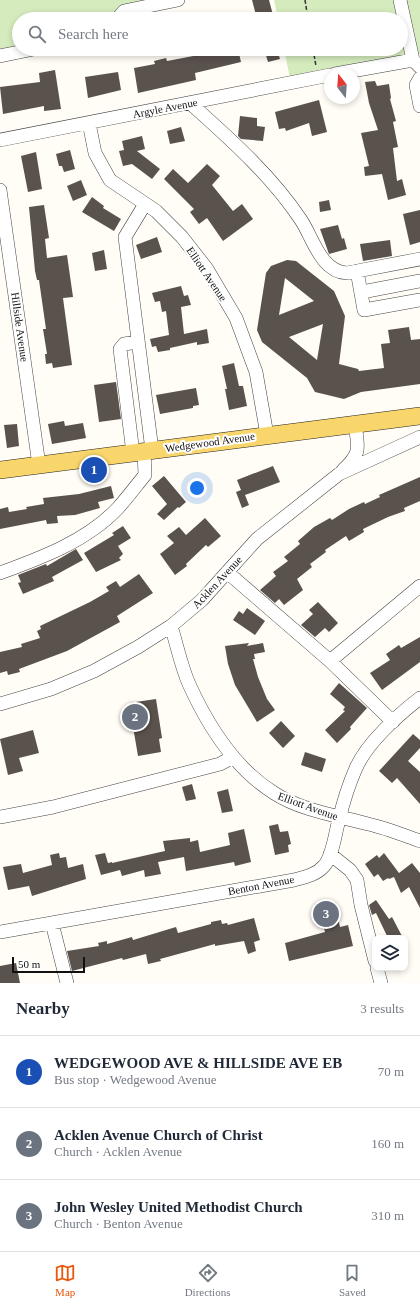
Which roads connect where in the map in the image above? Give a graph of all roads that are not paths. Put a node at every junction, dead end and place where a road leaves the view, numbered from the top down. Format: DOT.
graph roads {
  1 [pos="178,0"];
  2 [pos="400,0"];
  3 [pos="123,12"];
  4 [pos="403,12"];
  5 [pos="408,32"];
  6 [pos="12,54"];
  7 [pos="0,56"];
  8 [pos="416,64"];
  9 [pos="360,71"];
  10 [pos="324,76"];
  11 [pos="420,78"];
  12 [pos="190,103"];
  13 [pos="420,106"];
  14 [pos="89,123"];
  15 [pos="0,140"];
  16 [pos="0,190"];
  17 [pos="145,204"];
  18 [pos="2,213"];
  19 [pos="420,259"];
  20 [pos="357,271"];
  21 [pos="420,281"];
  22 [pos="362,292"];
  23 [pos="420,300"];
  24 [pos="138,342"];
  25 [pos="420,416"];
  26 [pos="355,424"];
  27 [pos="267,435"];
  28 [pos="420,437"];
  29 [pos="143,452"];
  30 [pos="39,465"];
  31 [pos="0,470"];
  32 [pos="339,474"];
  33 [pos="227,572"];
  34 [pos="0,573"];
  35 [pos="420,586"];
  36 [pos="171,626"];
  37 [pos="330,662"];
  38 [pos="418,703"];
  39 [pos="0,704"];
  40 [pos="393,722"];
  41 [pos="233,757"];
  42 [pos="0,817"];
  43 [pos="339,818"];
  44 [pos="420,841"];
  45 [pos="330,854"];
  46 [pos="52,923"];
  47 [pos="0,932"];
  48 [pos="372,949"];
  49 [pos="378,971"];
  50 [pos="67,983"];
  51 [pos="381,983"];
  1 -- 3 [label="street"];
  2 -- 4 [label="street"];
  5 -- 8 [label="street"];
  6 -- 7 [label="street"];
  8 -- 9 [label="street"];
  10 -- 12 [label="street, Argyle Avenue"];
  11 -- 13 [label="street"];
  12 -- 14 [label="street, Argyle Avenue"];
  12 -- 20 [label="street"];
  14 -- 15 [label="street, Argyle Avenue"];
  14 -- 17 [label="street, Elliott Avenue"];
  16 -- 18 [label="street, Hillside Avenue"];
  17 -- 24 [label="street"];
  17 -- 27 [label="street, Elliott Avenue"];
  18 -- 30 [label="street, Hillside Avenue"];
  19 -- 20 [label="street"];
  20 -- 22 [label="street"];
  21 -- 22 [label="street"];
  22 -- 23 [label="street"];
  24 -- 29 [label="street"];
  24 -- 29 [label="street"];
  25 -- 26 [label="main road, Wedgewood Avenue"];
  26 -- 27 [label="main road, Wedgewood Avenue"];
  26 -- 32 [label="street"];
  27 -- 29 [label="main road, Wedgewood Avenue"];
  28 -- 32 [label="street, Acklen Avenue"];
  29 -- 30 [label="main road, Wedgewood Avenue"];
  29 -- 34 [label="street"];
  30 -- 31 [label="main road, Wedgewood Avenue"];
  32 -- 33 [label="street, Acklen Avenue"];
  33 -- 36 [label="street, Acklen Avenue"];
  33 -- 37 [label="street"];
  35 -- 37 [label="street"];
  36 -- 39 [label="street, Acklen Avenue"];
  36 -- 41 [label="street, Elliott Avenue"];
  37 -- 40 [label="street"];
  38 -- 40 [label="street, Benton Avenue"];
  40 -- 43 [label="street, Benton Avenue"];
  41 -- 42 [label="street"];
  41 -- 43 [label="street, Elliott Avenue"];
  43 -- 44 [label="street, Elliott Avenue"];
  43 -- 45 [label="street, Benton Avenue"];
  45 -- 46 [label="street, Benton Avenue"];
  45 -- 48 [label="street"];
  46 -- 47 [label="street, Benton Avenue"];
  46 -- 50 [label="street"];
  49 -- 51 [label="street"];
}
